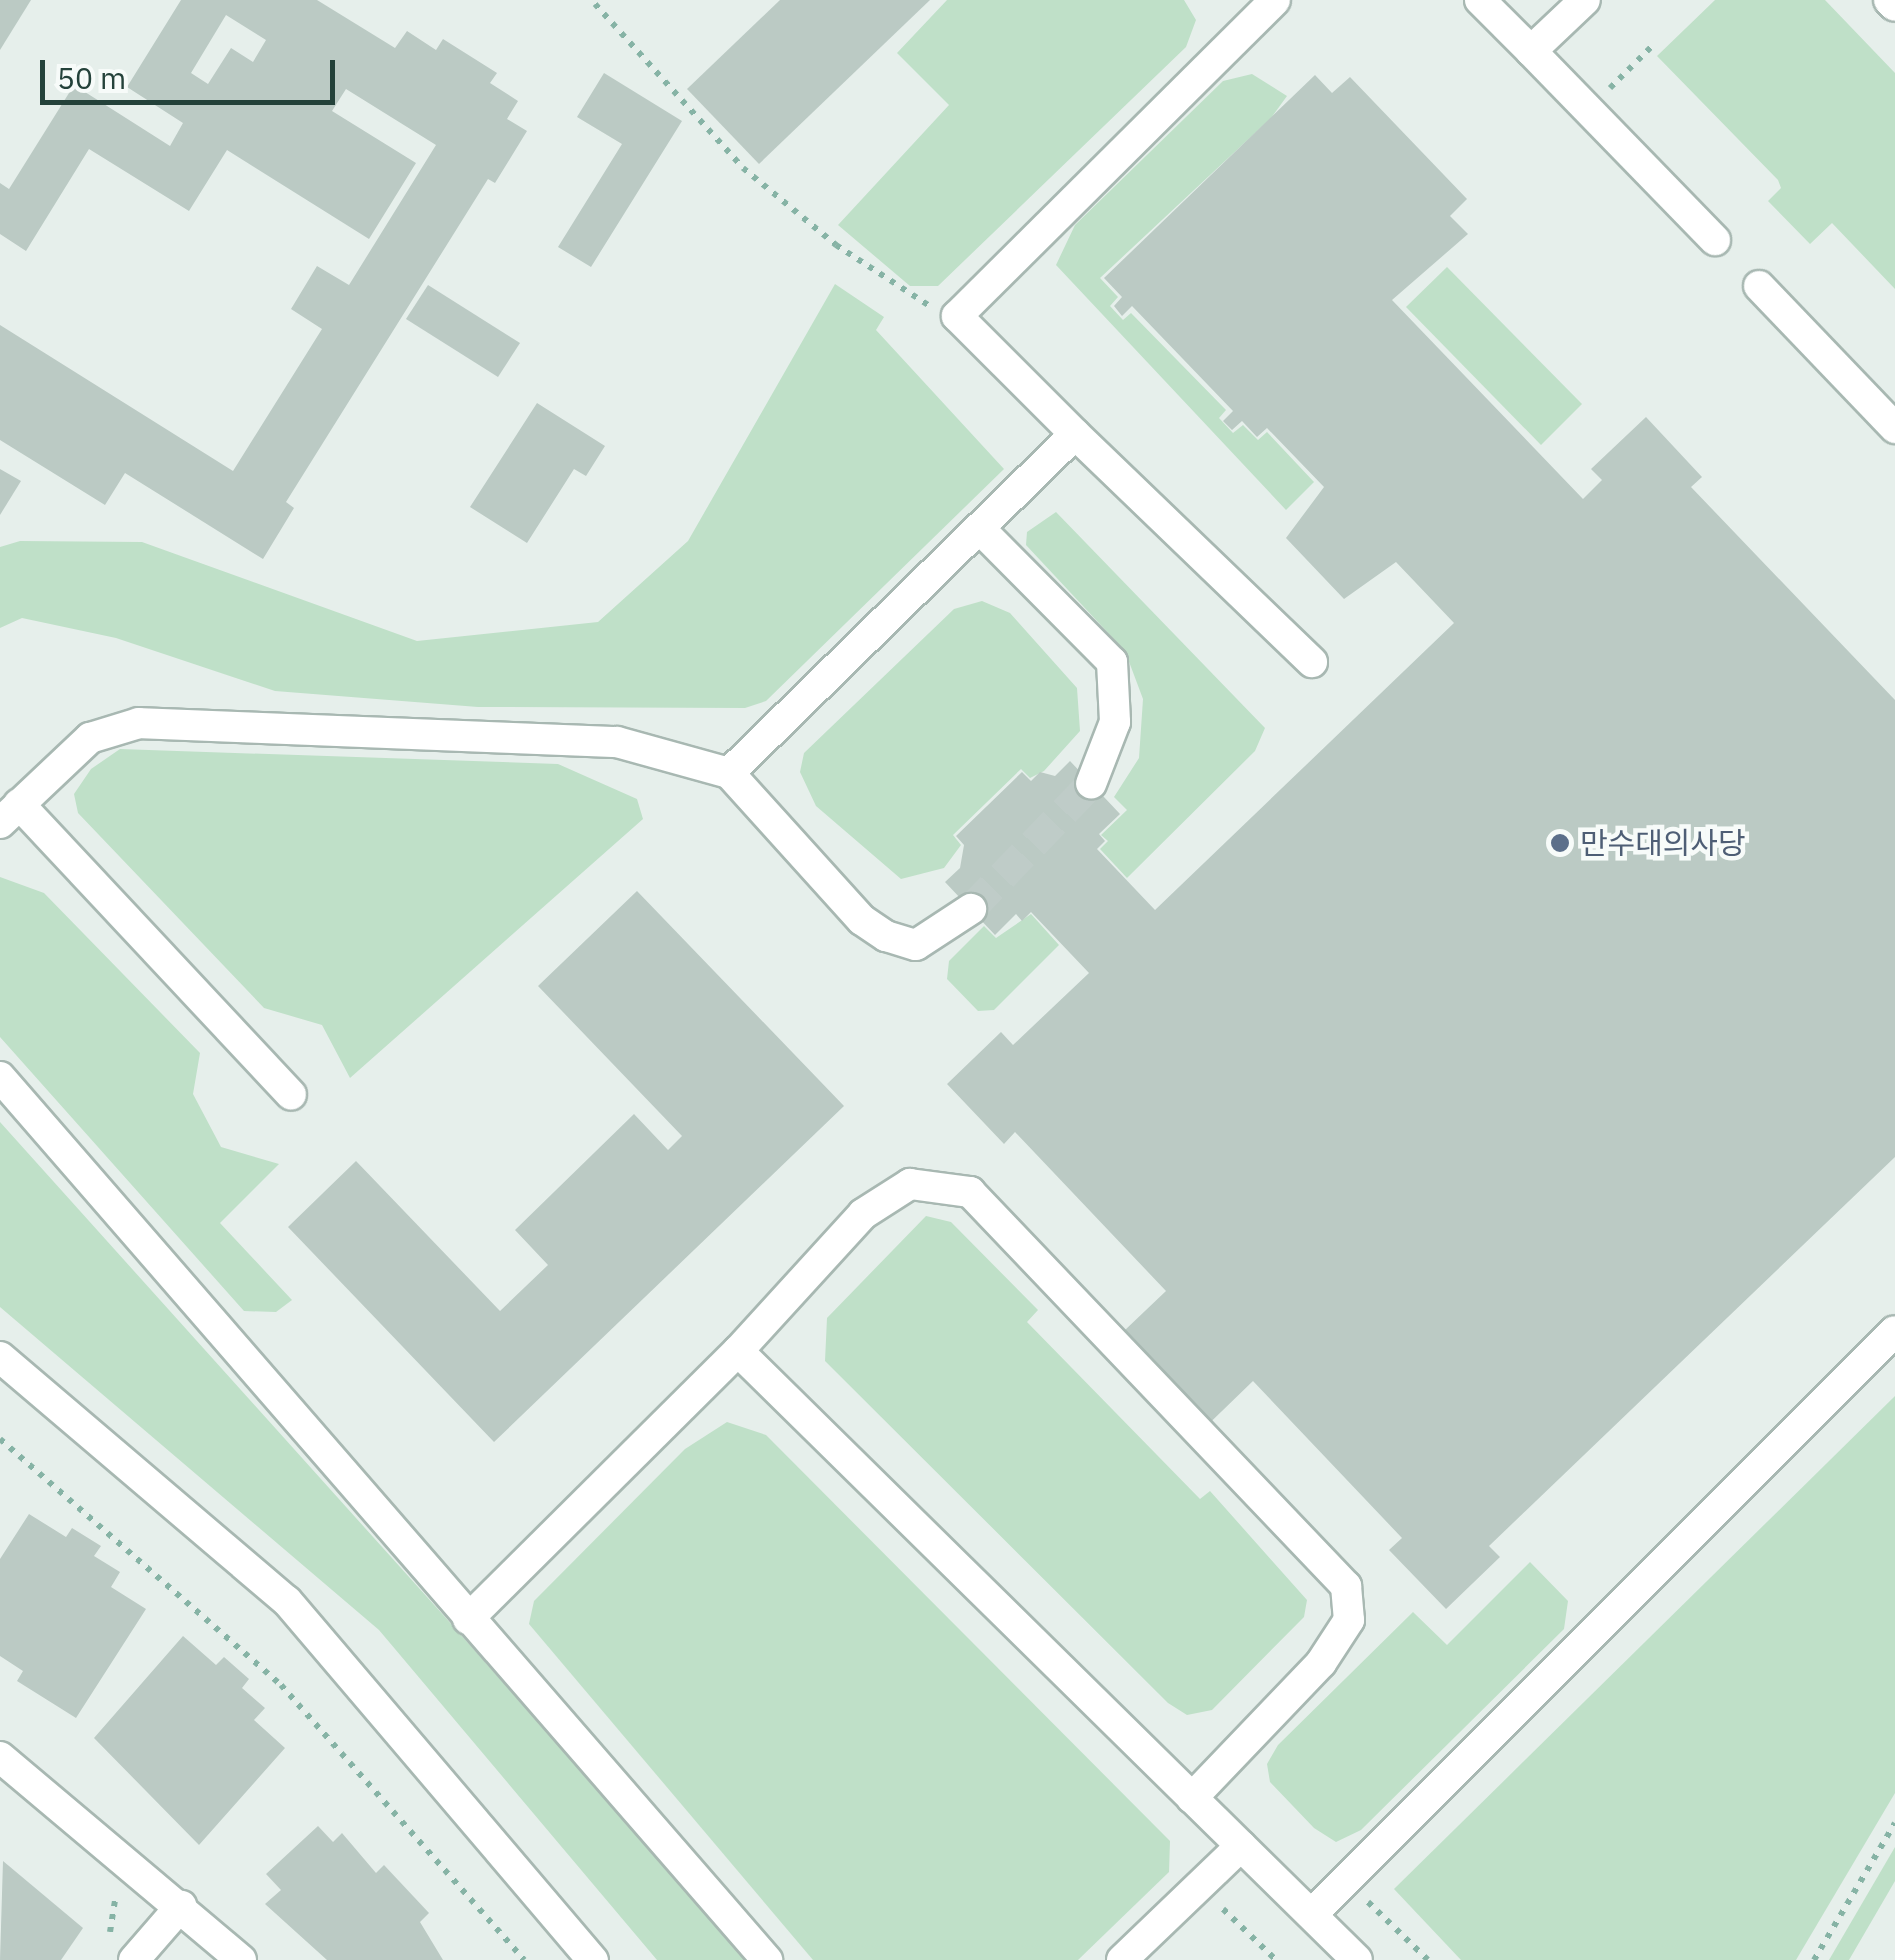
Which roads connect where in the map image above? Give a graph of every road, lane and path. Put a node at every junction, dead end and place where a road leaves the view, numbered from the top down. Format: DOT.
graph roads {
  1 [pos="1275,0"];
  2 [pos="1480,0"];
  3 [pos="1584,0"];
  4 [pos="1889,0"];
  5 [pos="595,4"];
  6 [pos="1895,6"];
  7 [pos="1652,46"];
  8 [pos="1530,51"];
  9 [pos="1588,110"];
  10 [pos="1716,240"];
  11 [pos="1759,286"];
  12 [pos="957,316"];
  13 [pos="1895,428"];
  14 [pos="1075,434"];
  15 [pos="982,530"];
  16 [pos="1312,662"];
  17 [pos="729,773"];
  18 [pos="1092,784"];
  19 [pos="10,813"];
  20 [pos="971,910"];
  21 [pos="0,1076"];
  22 [pos="290,1095"];
  23 [pos="1895,1331"];
  24 [pos="738,1351"];
  25 [pos="0,1357"];
  26 [pos="0,1438"];
  27 [pos="468,1619"];
  28 [pos="0,1757"];
  29 [pos="1192,1798"];
  30 [pos="1895,1823"];
  31 [pos="1241,1846"];
  32 [pos="1346,1880"];
  33 [pos="1199,1886"];
  34 [pos="181,1906"];
  35 [pos="1312,1914"];
  36 [pos="134,1960"];
  37 [pos="240,1960"];
  38 [pos="524,1960"];
  39 [pos="592,1960"];
  40 [pos="768,1960"];
  41 [pos="1122,1960"];
  42 [pos="1276,1960"];
  43 [pos="1358,1960"];
  44 [pos="1428,1960"];
  45 [pos="1814,1960"];
  1 -- 12 [label="street"];
  2 -- 8 [label="street"];
  3 -- 8 [label="street"];
  4 -- 6 [label="street"];
  5 -- 12 [label="path"];
  7 -- 9 [label="path"];
  8 -- 9 [label="street"];
  9 -- 10 [label="street"];
  11 -- 13 [label="street"];
  12 -- 14 [label="street"];
  14 -- 15 [label="street"];
  14 -- 16 [label="street"];
  15 -- 17 [label="street"];
  15 -- 18 [label="street"];
  17 -- 19 [label="street"];
  17 -- 20 [label="street"];
  19 -- 22 [label="street"];
  21 -- 27 [label="street"];
  23 -- 32 [label="street"];
  24 -- 27 [label="street"];
  24 -- 29 [label="street"];
  24 -- 29 [label="street"];
  25 -- 39 [label="street"];
  26 -- 38 [label="path"];
  27 -- 40 [label="street"];
  28 -- 34 [label="street"];
  29 -- 31 [label="street"];
  30 -- 45 [label="path"];
  31 -- 33 [label="street"];
  31 -- 35 [label="street"];
  32 -- 35 [label="street"];
  32 -- 44 [label="path"];
  33 -- 41 [label="street"];
  33 -- 42 [label="path"];
  34 -- 36 [label="street"];
  34 -- 37 [label="street"];
  35 -- 43 [label="street"];
}
